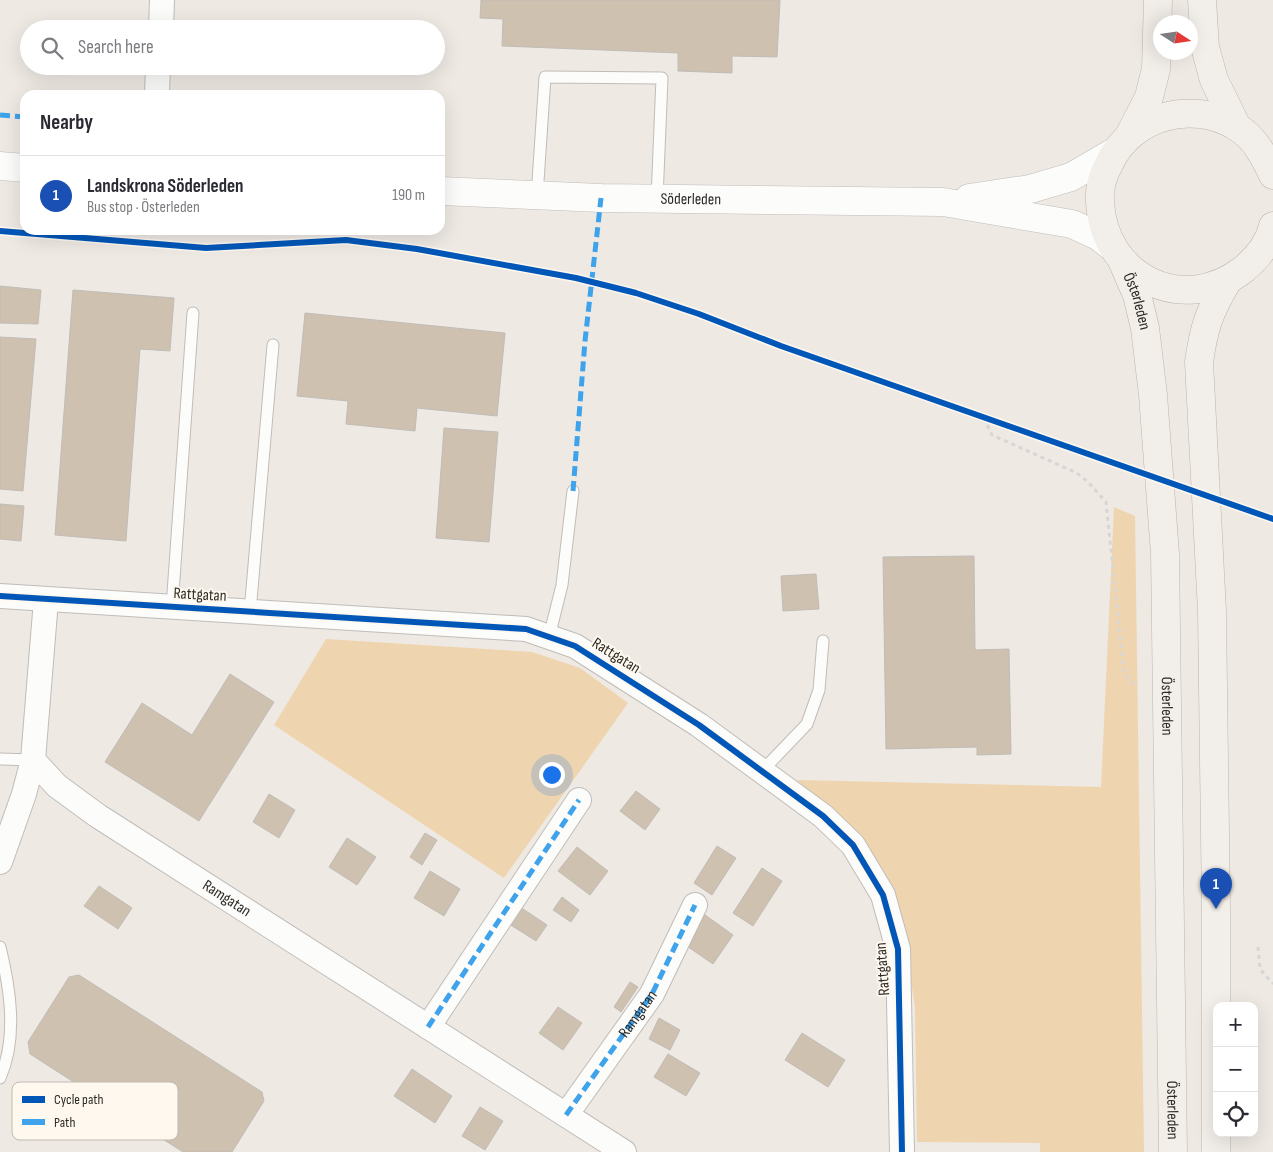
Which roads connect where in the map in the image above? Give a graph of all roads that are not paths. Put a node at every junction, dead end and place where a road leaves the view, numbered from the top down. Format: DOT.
graph roads {
  1 [pos="162,0"];
  2 [pos="1158,0"];
  3 [pos="1202,0"];
  4 [pos="161,20"];
  5 [pos="158,75"];
  6 [pos="157,90"];
  7 [pos="1237,127"];
  8 [pos="1122,143"];
  9 [pos="1267,152"];
  10 [pos="0,166"];
  11 [pos="20,168"];
  12 [pos="1273,174"];
  13 [pos="445,191"];
  14 [pos="537,196"];
  15 [pos="657,199"];
  16 [pos="943,202"];
  17 [pos="1273,226"];
  18 [pos="1118,254"];
  19 [pos="1266,255"];
  20 [pos="1227,282"];
  21 [pos="193,313"];
  22 [pos="273,345"];
  23 [pos="573,491"];
  24 [pos="0,596"];
  25 [pos="46,600"];
  26 [pos="172,607"];
  27 [pos="250,612"];
  28 [pos="549,637"];
  29 [pos="823,641"];
  30 [pos="0,759"];
  31 [pos="33,760"];
  32 [pos="762,771"];
  33 [pos="579,800"];
  34 [pos="0,862"];
  35 [pos="695,905"];
  36 [pos="0,947"];
  37 [pos="428,1027"];
  38 [pos="0,1078"];
  39 [pos="566,1115"];
  40 [pos="624,1152"];
  41 [pos="902,1152"];
  42 [pos="1173,1152"];
  43 [pos="1216,1152"];
  1 -- 4 [label="street"];
  2 -- 8 [label="main road"];
  3 -- 7 [label="main road"];
  5 -- 6 [label="street"];
  7 -- 8 [label="main road"];
  7 -- 9 [label="main road"];
  8 -- 16 [label="street, Söderleden"];
  8 -- 18 [label="main road, Österleden"];
  9 -- 12 [label="main road"];
  10 -- 11 [label="street"];
  13 -- 14 [label="street, Söderleden"];
  14 -- 15 [label="street, Söderleden"];
  14 -- 15 [label="lane"];
  15 -- 16 [label="street, Söderleden"];
  16 -- 18 [label="street, Söderleden"];
  17 -- 19 [label="main road"];
  18 -- 20 [label="main road"];
  18 -- 42 [label="main road, Österleden"];
  19 -- 20 [label="main road"];
  20 -- 43 [label="main road"];
  21 -- 26 [label="lane"];
  22 -- 27 [label="lane"];
  23 -- 28 [label="lane"];
  24 -- 25 [label="street, Rattgatan"];
  25 -- 26 [label="street, Rattgatan"];
  25 -- 31 [label="street"];
  26 -- 27 [label="street, Rattgatan"];
  27 -- 28 [label="street, Rattgatan"];
  28 -- 32 [label="street, Rattgatan"];
  29 -- 32 [label="lane"];
  30 -- 31 [label="lane"];
  31 -- 34 [label="street"];
  31 -- 37 [label="street, Ramgatan"];
  32 -- 41 [label="street, Rattgatan"];
  33 -- 37 [label="street"];
  35 -- 39 [label="street, Ramgatan"];
  36 -- 38 [label="lane"];
  37 -- 39 [label="street, Ramgatan"];
  39 -- 40 [label="street, Ramgatan"];
}
